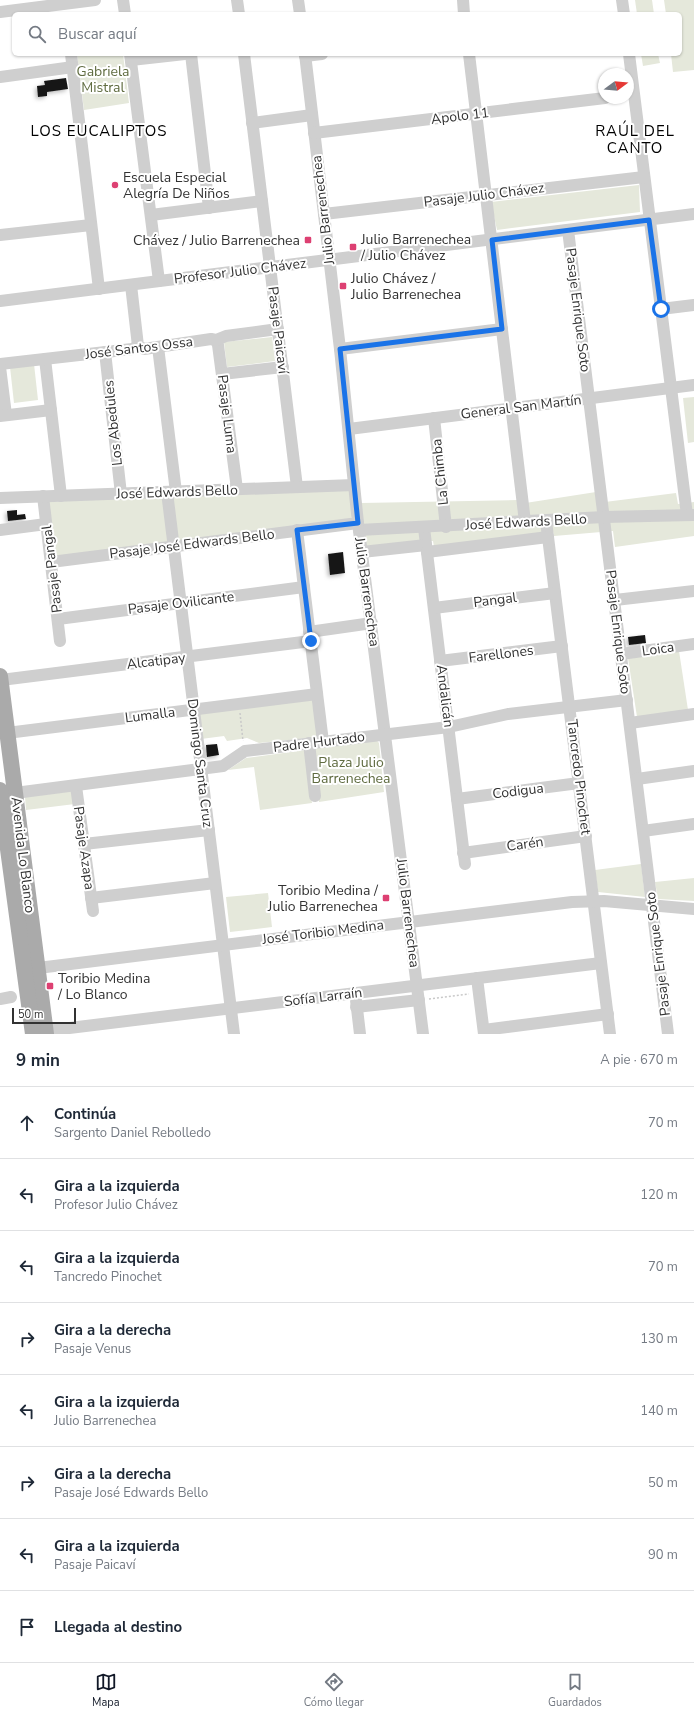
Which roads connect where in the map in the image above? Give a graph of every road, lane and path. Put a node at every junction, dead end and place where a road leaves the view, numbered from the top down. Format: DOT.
graph roads {
  1 [pos="95,0"];
  2 [pos="123,0"];
  3 [pos="237,0"];
  4 [pos="298,0"];
  5 [pos="463,0"];
  6 [pos="622,0"];
  7 [pos="67,6"];
  8 [pos="7,8"];
  9 [pos="125,12"];
  10 [pos="239,12"];
  11 [pos="300,12"];
  12 [pos="464,12"];
  13 [pos="624,12"];
  14 [pos="71,56"];
  15 [pos="149,56"];
  16 [pos="191,56"];
  17 [pos="244,56"];
  18 [pos="305,56"];
  19 [pos="469,56"];
  20 [pos="629,56"];
  21 [pos="131,57"];
  22 [pos="73,68"];
  23 [pos="630,68"];
  24 [pos="0,77"];
  25 [pos="598,99"];
  26 [pos="632,104"];
  27 [pos="477,114"];
  28 [pos="312,115"];
  29 [pos="252,123"];
  30 [pos="314,133"];
  31 [pos="644,177"];
  32 [pos="486,195"];
  33 [pos="262,201"];
  34 [pos="209,208"];
  35 [pos="324,214"];
  36 [pos="694,214"];
  37 [pos="151,215"];
  38 [pos="649,220"];
  39 [pos="91,225"];
  40 [pos="568,230"];
  41 [pos="0,235"];
  42 [pos="492,240"];
  43 [pos="329,260"];
  44 [pos="270,267"];
  45 [pos="159,281"];
  46 [pos="131,285"];
  47 [pos="99,289"];
  48 [pos="0,301"];
  49 [pos="694,305"];
  50 [pos="661,309"];
  51 [pos="278,329"];
  52 [pos="502,329"];
  53 [pos="216,340"];
  54 [pos="138,346"];
  55 [pos="158,347"];
  56 [pos="340,349"];
  57 [pos="105,352"];
  58 [pos="45,359"];
  59 [pos="0,364"];
  60 [pos="0,367"];
  61 [pos="283,367"];
  62 [pos="222,374"];
  63 [pos="694,385"];
  64 [pos="671,388"];
  65 [pos="589,398"];
  66 [pos="512,408"];
  67 [pos="51,410"];
  68 [pos="3,416"];
  69 [pos="434,418"];
  70 [pos="348,429"];
  71 [pos="354,485"];
  72 [pos="297,487"];
  73 [pos="237,490"];
  74 [pos="172,492"];
  75 [pos="120,494"];
  76 [pos="43,496"];
  77 [pos="61,496"];
  78 [pos="0,498"];
  79 [pos="690,515"];
  80 [pos="604,517"];
  81 [pos="546,521"];
  82 [pos="525,522"];
  83 [pos="46,524"];
  84 [pos="359,527"];
  85 [pos="446,527"];
  86 [pos="424,528"];
  87 [pos="0,530"];
  88 [pos="297,530"];
  89 [pos="548,537"];
  90 [pos="174,546"];
  91 [pos="426,548"];
  92 [pos="362,552"];
  93 [pos="51,562"];
  94 [pos="304,587"];
  95 [pos="694,590"];
  96 [pos="556,593"];
  97 [pos="615,600"];
  98 [pos="181,603"];
  99 [pos="434,608"];
  100 [pos="58,619"];
  101 [pos="372,623"];
  102 [pos="310,636"];
  103 [pos="60,641"];
  104 [pos="694,644"];
  105 [pos="562,646"];
  106 [pos="621,654"];
  107 [pos="187,657"];
  108 [pos="440,661"];
  109 [pos="0,678"];
  110 [pos="317,694"];
  111 [pos="627,700"];
  112 [pos="238,704"];
  113 [pos="570,707"];
  114 [pos="194,710"];
  115 [pos="694,714"];
  116 [pos="630,723"];
  117 [pos="448,727"];
  118 [pos="7,733"];
  119 [pos="386,734"];
  120 [pos="323,742"];
  121 [pos="309,743"];
  122 [pos="245,751"];
  123 [pos="200,768"];
  124 [pos="694,771"];
  125 [pos="637,779"];
  126 [pos="579,783"];
  127 [pos="76,786"];
  128 [pos="7,791"];
  129 [pos="315,796"];
  130 [pos="457,799"];
  131 [pos="694,824"];
  132 [pos="208,830"];
  133 [pos="643,831"];
  134 [pos="586,836"];
  135 [pos="84,844"];
  136 [pos="464,858"];
  137 [pos="215,883"];
  138 [pos="91,898"];
  139 [pos="594,901"];
  140 [pos="652,905"];
  141 [pos="694,909"];
  142 [pos="93,911"];
  143 [pos="410,922"];
  144 [pos="223,945"];
  145 [pos="601,963"];
  146 [pos="31,968"];
  147 [pos="477,978"];
  148 [pos="417,986"];
  149 [pos="355,993"];
  150 [pos="479,993"];
  151 [pos="419,1000"];
  152 [pos="356,1007"];
  153 [pos="231,1008"];
  154 [pos="608,1014"];
  155 [pos="108,1029"];
  156 [pos="484,1032"];
  157 [pos="41,1033"];
  158 [pos="234,1034"];
  159 [pos="360,1034"];
  160 [pos="423,1034"];
  161 [pos="610,1034"];
  162 [pos="668,1034"];
  1 -- 7 [label="street"];
  2 -- 9 [label="street"];
  3 -- 10 [label="street"];
  4 -- 11 [label="street"];
  5 -- 12 [label="street"];
  6 -- 13 [label="street"];
  7 -- 8 [label="street"];
  14 -- 22 [label="street"];
  15 -- 21 [label="street"];
  16 -- 34 [label="street"];
  17 -- 29 [label="street, Pasaje Paicaví"];
  18 -- 28 [label="street, Julio Barrenechea"];
  19 -- 27 [label="street"];
  20 -- 23 [label="street"];
  21 -- 37 [label="street"];
  22 -- 24 [label="street"];
  22 -- 39 [label="street"];
  25 -- 27 [label="street, Apolo 11"];
  26 -- 31 [label="street"];
  27 -- 30 [label="street, Apolo 11"];
  27 -- 32 [label="street"];
  28 -- 29 [label="street"];
  28 -- 30 [label="street, Julio Barrenechea"];
  29 -- 33 [label="street, Pasaje Paicaví"];
  30 -- 35 [label="street, Julio Barrenechea"];
  31 -- 32 [label="street, Pasaje Julio Chávez"];
  31 -- 38 [label="street"];
  32 -- 35 [label="street, Pasaje Julio Chávez"];
  32 -- 42 [label="street"];
  33 -- 34 [label="street"];
  33 -- 44 [label="street, Pasaje Paicaví"];
  34 -- 37 [label="street"];
  35 -- 43 [label="street, Julio Barrenechea"];
  36 -- 38 [label="street, Profesor Julio Chávez"];
  37 -- 45 [label="street"];
  38 -- 40 [label="street, Profesor Julio Chávez"];
  38 -- 50 [label="street"];
  39 -- 41 [label="street"];
  39 -- 47 [label="street"];
  40 -- 42 [label="street, Profesor Julio Chávez"];
  40 -- 65 [label="street, Pasaje Enrique Soto"];
  42 -- 43 [label="street, Profesor Julio Chávez"];
  42 -- 52 [label="street"];
  43 -- 44 [label="street, Profesor Julio Chávez"];
  43 -- 56 [label="street, Julio Barrenechea"];
  44 -- 45 [label="street, Profesor Julio Chávez"];
  44 -- 51 [label="street, Pasaje Paicaví"];
  45 -- 46 [label="street, Profesor Julio Chávez"];
  46 -- 47 [label="street, Profesor Julio Chávez"];
  46 -- 54 [label="street"];
  47 -- 48 [label="street, Profesor Julio Chávez"];
  49 -- 50 [label="street"];
  50 -- 64 [label="street"];
  51 -- 53 [label="street, José Santos Ossa"];
  51 -- 61 [label="street, Pasaje Paicaví"];
  52 -- 56 [label="street"];
  52 -- 66 [label="street"];
  53 -- 55 [label="street, José Santos Ossa"];
  53 -- 62 [label="street, Pasaje Luma"];
  54 -- 55 [label="street, José Santos Ossa"];
  54 -- 57 [label="street, José Santos Ossa"];
  55 -- 74 [label="street, Domingo Santa Cruz"];
  56 -- 70 [label="street, Julio Barrenechea"];
  57 -- 58 [label="street, José Santos Ossa"];
  57 -- 75 [label="street, Los Abedules"];
  58 -- 59 [label="street, José Santos Ossa"];
  58 -- 67 [label="street"];
  60 -- 68 [label="street"];
  61 -- 62 [label="street"];
  61 -- 72 [label="street, Pasaje Paicaví"];
  62 -- 73 [label="street, Pasaje Luma"];
  63 -- 64 [label="street, General San Martín"];
  64 -- 65 [label="street, General San Martín"];
  64 -- 79 [label="street"];
  65 -- 66 [label="street, General San Martín"];
  65 -- 80 [label="street, Pasaje Enrique Soto"];
  66 -- 69 [label="street, General San Martín"];
  66 -- 82 [label="street"];
  67 -- 68 [label="street"];
  67 -- 77 [label="street"];
  69 -- 70 [label="street, General San Martín"];
  69 -- 85 [label="street, La Chimba"];
  70 -- 71 [label="street, Julio Barrenechea"];
  71 -- 72 [label="street, José Edwards Bello"];
  71 -- 84 [label="street, Julio Barrenechea"];
  72 -- 73 [label="street, José Edwards Bello"];
  73 -- 74 [label="street, José Edwards Bello"];
  74 -- 75 [label="street, José Edwards Bello"];
  74 -- 90 [label="street, Domingo Santa Cruz"];
  75 -- 77 [label="street, José Edwards Bello"];
  76 -- 77 [label="street, José Edwards Bello"];
  76 -- 78 [label="street, José Edwards Bello"];
  76 -- 83 [label="street, Pasaje Pangal"];
  79 -- 80 [label="street, José Edwards Bello"];
  80 -- 81 [label="street, José Edwards Bello"];
  80 -- 97 [label="street, Pasaje Enrique Soto"];
  81 -- 82 [label="street, José Edwards Bello"];
  81 -- 89 [label="street, Tancredo Pinochet"];
  82 -- 85 [label="street, José Edwards Bello"];
  83 -- 87 [label="street"];
  83 -- 93 [label="street, Pasaje Pangal"];
  84 -- 86 [label="street, José Edwards Bello"];
  84 -- 88 [label="street, Pasaje José Edwards Bello"];
  84 -- 92 [label="street, Julio Barrenechea"];
  85 -- 86 [label="street, José Edwards Bello"];
  86 -- 91 [label="street, Andalicán"];
  88 -- 90 [label="street, Pasaje José Edwards Bello"];
  88 -- 94 [label="street"];
  89 -- 91 [label="street, José Edwards Bello"];
  89 -- 96 [label="street, Tancredo Pinochet"];
  90 -- 93 [label="street, Pasaje José Edwards Bello"];
  90 -- 98 [label="street, Domingo Santa Cruz"];
  91 -- 92 [label="street, José Edwards Bello"];
  91 -- 99 [label="street, Andalicán"];
  92 -- 101 [label="street, Julio Barrenechea"];
  93 -- 100 [label="street, Pasaje Pangal"];
  94 -- 98 [label="street, Pasaje Ovilicante"];
  94 -- 102 [label="street"];
  95 -- 97 [label="street"];
  96 -- 99 [label="street, Pangal"];
  96 -- 105 [label="street, Tancredo Pinochet"];
  97 -- 106 [label="street, Pasaje Enrique Soto"];
  98 -- 100 [label="street, Pasaje Ovilicante"];
  98 -- 107 [label="street, Domingo Santa Cruz"];
  99 -- 108 [label="street, Andalicán"];
  100 -- 103 [label="street, Pasaje Pangal"];
  101 -- 102 [label="street, Alcatipay"];
  101 -- 119 [label="street, Julio Barrenechea"];
  102 -- 107 [label="street, Alcatipay"];
  102 -- 110 [label="street"];
  104 -- 106 [label="street, Loica"];
  105 -- 108 [label="street, Farellones"];
  105 -- 113 [label="street, Tancredo Pinochet"];
  106 -- 111 [label="street, Pasaje Enrique Soto"];
  107 -- 109 [label="street, Alcatipay"];
  107 -- 114 [label="street, Domingo Santa Cruz"];
  108 -- 117 [label="street, Andalicán"];
  109 -- 118 [label="main road, Avenida Lo Blanco"];
  110 -- 112 [label="street, Lumalla"];
  110 -- 120 [label="street"];
  111 -- 113 [label="street, Padre Hurtado"];
  111 -- 116 [label="street, Pasaje Enrique Soto"];
  112 -- 114 [label="street, Lumalla"];
  112 -- 122 [label="path"];
  113 -- 117 [label="street, Padre Hurtado"];
  113 -- 126 [label="street, Tancredo Pinochet"];
  114 -- 118 [label="street, Lumalla"];
  114 -- 123 [label="street, Domingo Santa Cruz"];
  115 -- 116 [label="street"];
  116 -- 125 [label="street, Pasaje Enrique Soto"];
  117 -- 119 [label="street, Padre Hurtado"];
  117 -- 130 [label="street, Andalicán"];
  118 -- 128 [label="main road, Avenida Lo Blanco"];
  119 -- 120 [label="street, Padre Hurtado"];
  119 -- 143 [label="street, Julio Barrenechea"];
  120 -- 121 [label="street, Padre Hurtado"];
  121 -- 122 [label="street, Padre Hurtado"];
  121 -- 129 [label="street"];
  122 -- 123 [label="street, Padre Hurtado"];
  123 -- 127 [label="street, Padre Hurtado"];
  123 -- 132 [label="street, Domingo Santa Cruz"];
  124 -- 125 [label="street"];
  125 -- 133 [label="street, Pasaje Enrique Soto"];
  126 -- 130 [label="street, Codigua"];
  126 -- 134 [label="street, Tancredo Pinochet"];
  127 -- 128 [label="street, Padre Hurtado"];
  127 -- 135 [label="street, Pasaje Azapa"];
  128 -- 146 [label="main road, Avenida Lo Blanco"];
  130 -- 136 [label="street, Andalicán"];
  131 -- 133 [label="street"];
  132 -- 135 [label="street"];
  132 -- 137 [label="street, Domingo Santa Cruz"];
  133 -- 140 [label="street, Pasaje Enrique Soto"];
  134 -- 136 [label="street, Carén"];
  134 -- 139 [label="street, Tancredo Pinochet"];
  135 -- 138 [label="street, Pasaje Azapa"];
  137 -- 138 [label="street"];
  137 -- 144 [label="street, Domingo Santa Cruz"];
  138 -- 142 [label="street, Pasaje Azapa"];
  139 -- 140 [label="street, José Toribio Medina"];
  139 -- 143 [label="street, José Toribio Medina"];
  139 -- 145 [label="street, Tancredo Pinochet"];
  140 -- 141 [label="street, José Toribio Medina"];
  140 -- 162 [label="street, Pasaje Enrique Soto"];
  143 -- 144 [label="street, José Toribio Medina"];
  143 -- 148 [label="street, Julio Barrenechea"];
  144 -- 146 [label="street, José Toribio Medina"];
  144 -- 153 [label="street, Domingo Santa Cruz"];
  145 -- 147 [label="street, Sofía Larraín"];
  145 -- 154 [label="street, Tancredo Pinochet"];
  146 -- 157 [label="main road, Avenida Lo Blanco"];
  147 -- 148 [label="street, Sofía Larraín"];
  147 -- 150 [label="street"];
  148 -- 149 [label="street, Sofía Larraín"];
  148 -- 151 [label="street, Julio Barrenechea"];
  149 -- 152 [label="street"];
  149 -- 153 [label="street, Sofía Larraín"];
  150 -- 151 [label="path"];
  150 -- 156 [label="street"];
  151 -- 152 [label="street, Sofía Larraín"];
  151 -- 160 [label="street, Julio Barrenechea"];
  152 -- 159 [label="street"];
  153 -- 155 [label="street, Sofía Larraín"];
  153 -- 158 [label="street, Domingo Santa Cruz"];
  154 -- 156 [label="street"];
  154 -- 161 [label="street, Tancredo Pinochet"];
  155 -- 157 [label="street, Sofía Larraín"];
}
